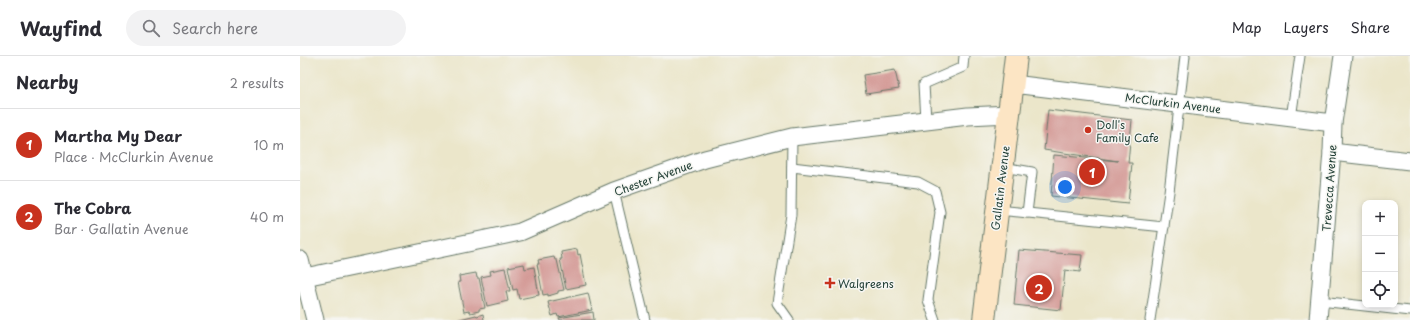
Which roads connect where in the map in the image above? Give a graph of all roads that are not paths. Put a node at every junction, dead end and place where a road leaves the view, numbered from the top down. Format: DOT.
graph roads {
  1 [pos="964,56"];
  2 [pos="1016,56"];
  3 [pos="1185,56"];
  4 [pos="1300,56"];
  5 [pos="1343,56"];
  6 [pos="1014,84"];
  7 [pos="1180,104"];
  8 [pos="1009,114"];
  9 [pos="1292,118"];
  10 [pos="926,121"];
  11 [pos="1333,123"];
  12 [pos="792,138"];
  13 [pos="1332,152"];
  14 [pos="1410,161"];
  15 [pos="792,167"];
  16 [pos="1003,167"];
  17 [pos="614,191"];
  18 [pos="998,210"];
  19 [pos="1027,213"];
  20 [pos="1164,227"];
  21 [pos="300,260"];
  22 [pos="305,277"];
  23 [pos="1320,301"];
  24 [pos="1410,311"];
  25 [pos="315,320"];
  26 [pos="645,320"];
  27 [pos="789,320"];
  28 [pos="935,320"];
  29 [pos="984,320"];
  30 [pos="1150,320"];
  31 [pos="1318,320"];
  1 -- 10 [label="lane"];
  2 -- 6 [label="main road, Gallatin Avenue"];
  3 -- 7 [label="lane"];
  4 -- 9 [label="lane"];
  5 -- 11 [label="street, Trevecca Avenue"];
  6 -- 7 [label="street, McClurkin Avenue"];
  6 -- 8 [label="main road, Gallatin Avenue"];
  7 -- 9 [label="street, McClurkin Avenue"];
  7 -- 20 [label="lane"];
  8 -- 10 [label="street, Chester Avenue"];
  8 -- 16 [label="main road, Gallatin Avenue"];
  9 -- 11 [label="street, McClurkin Avenue"];
  10 -- 12 [label="street, Chester Avenue"];
  11 -- 13 [label="street, Trevecca Avenue"];
  12 -- 15 [label="lane"];
  12 -- 17 [label="street, Chester Avenue"];
  13 -- 14 [label="street"];
  13 -- 23 [label="street, Trevecca Avenue"];
  15 -- 27 [label="lane"];
  15 -- 28 [label="lane"];
  16 -- 18 [label="main road, Gallatin Avenue"];
  16 -- 19 [label="lane"];
  17 -- 22 [label="street, Chester Avenue"];
  17 -- 26 [label="lane"];
  18 -- 19 [label="lane"];
  18 -- 29 [label="main road, Gallatin Avenue"];
  19 -- 20 [label="lane"];
  20 -- 30 [label="lane"];
  21 -- 22 [label="street"];
  22 -- 25 [label="street"];
  23 -- 24 [label="lane"];
  23 -- 31 [label="street, Trevecca Avenue"];
}
